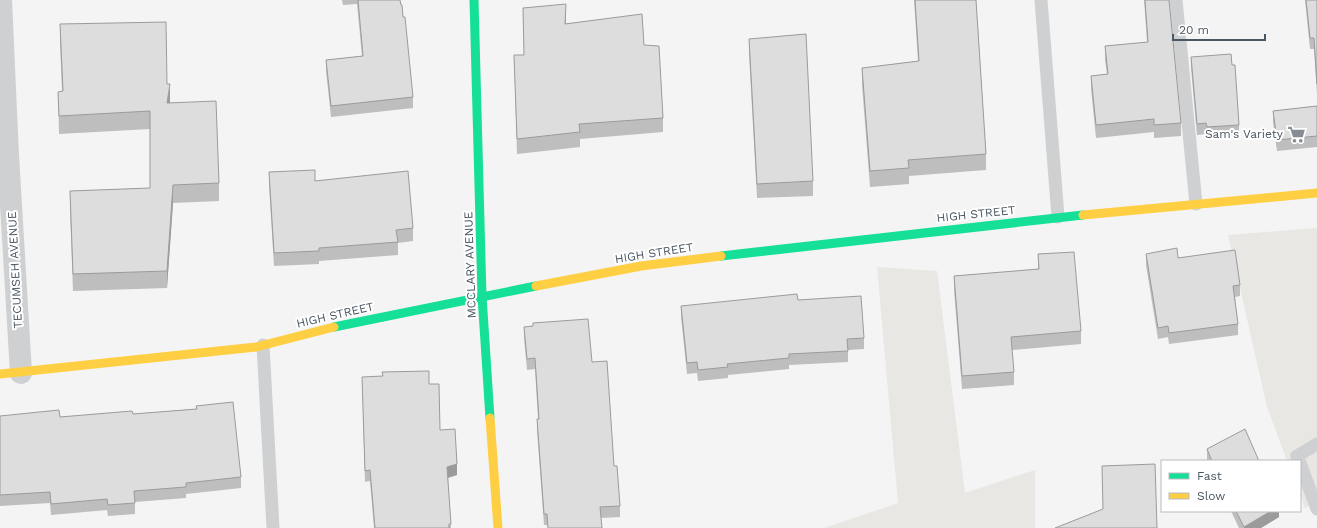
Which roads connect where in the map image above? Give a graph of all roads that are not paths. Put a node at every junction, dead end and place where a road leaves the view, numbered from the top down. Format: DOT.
graph roads {
  1 [pos="1,0"];
  2 [pos="474,0"];
  3 [pos="1041,0"];
  4 [pos="1176,0"];
  5 [pos="1317,193"];
  6 [pos="1196,204"];
  7 [pos="1058,217"];
  8 [pos="482,296"];
  9 [pos="264,345"];
  10 [pos="10,374"];
  11 [pos="1317,444"];
  12 [pos="1299,460"];
  13 [pos="1301,465"];
  14 [pos="1317,509"];
  15 [pos="273,528"];
  16 [pos="498,528"];
  1 -- 10 [label="street, TECUMSEH AVENUE"];
  2 -- 8 [label="street, MCCLARY AVENUE"];
  3 -- 7 [label="lane"];
  4 -- 6 [label="lane"];
  5 -- 6 [label="street, HIGH STREET"];
  6 -- 7 [label="street, HIGH STREET"];
  7 -- 8 [label="street, HIGH STREET"];
  8 -- 9 [label="street, HIGH STREET"];
  8 -- 16 [label="street, MCCLARY AVENUE"];
  9 -- 10 [label="street, HIGH STREET"];
  9 -- 15 [label="lane"];
  11 -- 12 [label="lane"];
  13 -- 14 [label="lane"];
}
